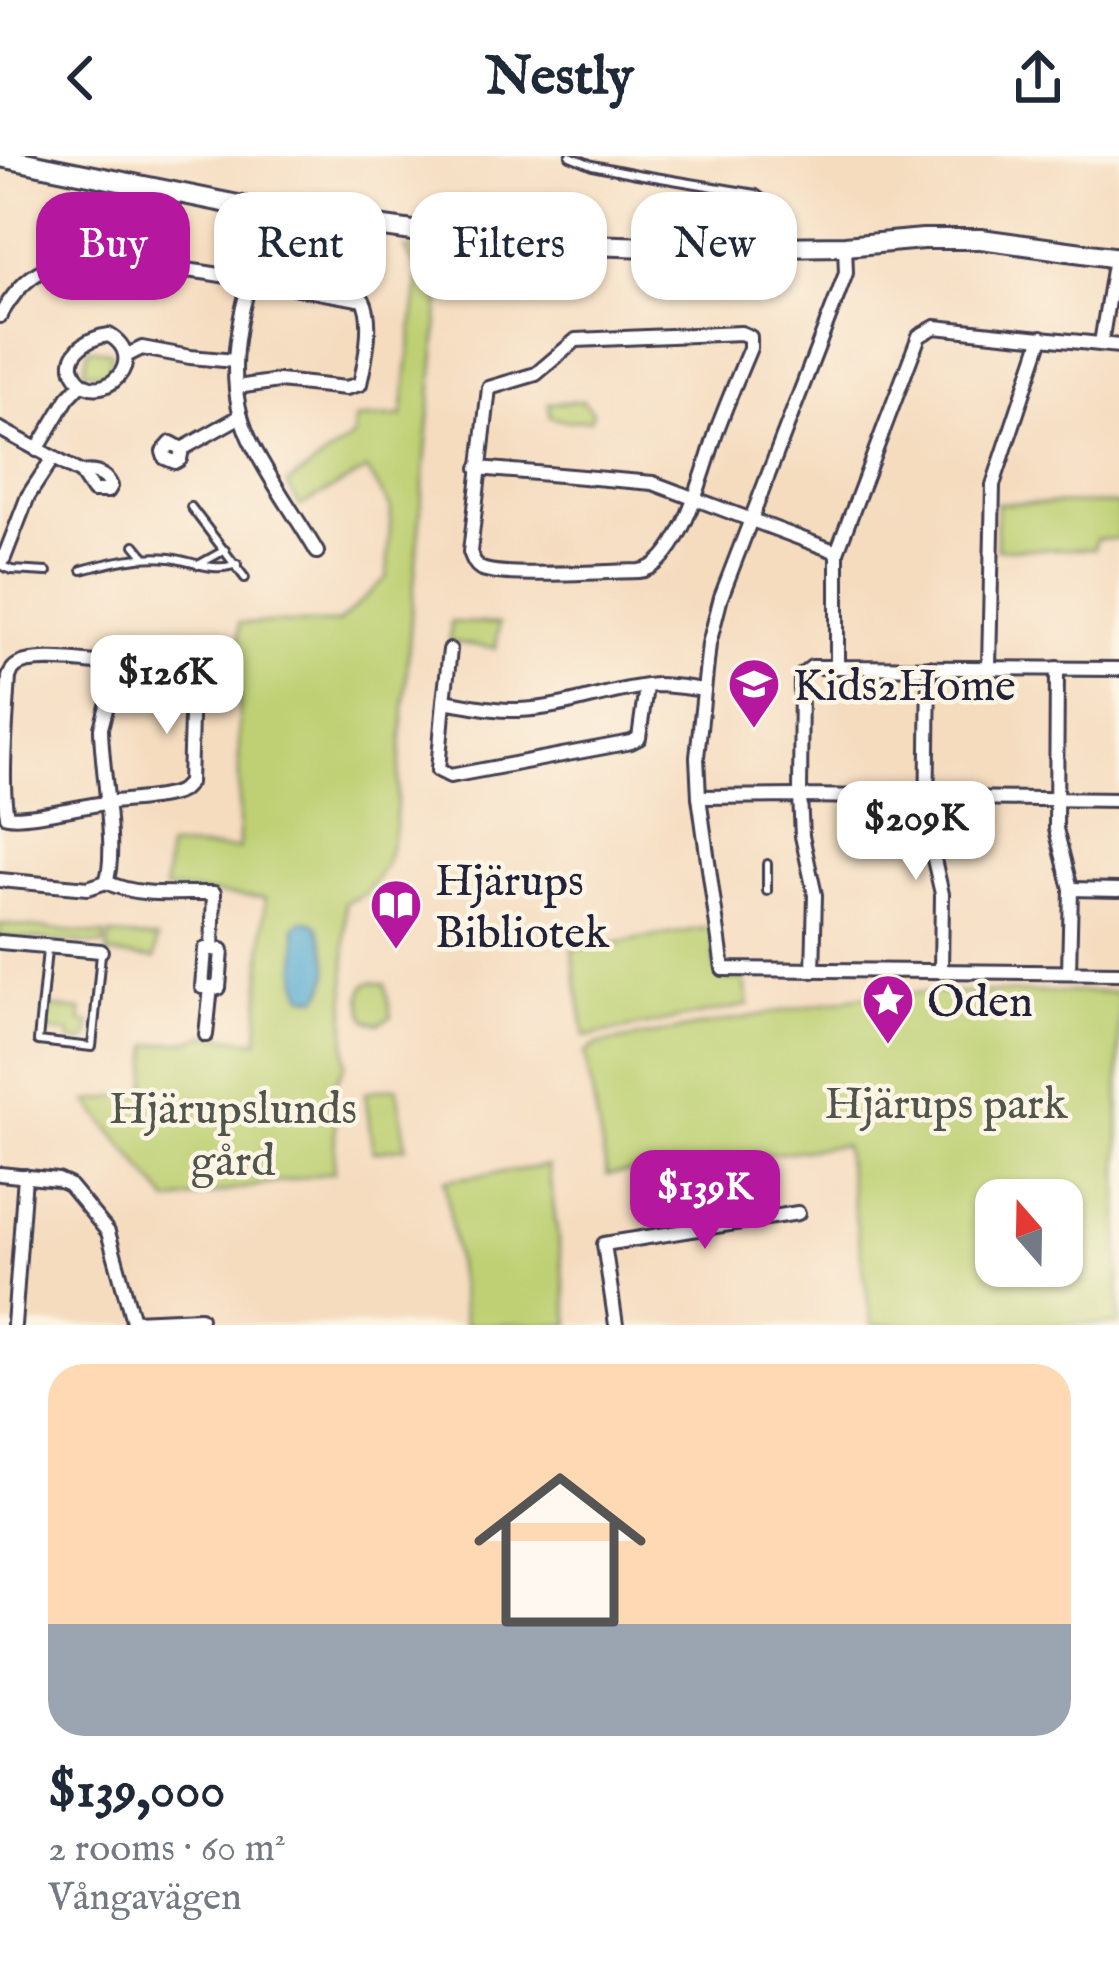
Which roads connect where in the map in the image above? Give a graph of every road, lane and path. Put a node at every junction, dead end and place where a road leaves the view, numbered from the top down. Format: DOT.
graph roads {
  1 [pos="570,156"];
  2 [pos="0,157"];
  3 [pos="744,192"];
  4 [pos="214,200"];
  5 [pos="386,227"];
  6 [pos="631,245"];
  7 [pos="845,246"];
  8 [pos="797,247"];
  9 [pos="1117,258"];
  10 [pos="214,274"];
  11 [pos="246,300"];
  12 [pos="363,300"];
  13 [pos="0,316"];
  14 [pos="1042,337"];
  15 [pos="1101,343"];
  16 [pos="1119,346"];
  17 [pos="126,356"];
  18 [pos="235,361"];
  19 [pos="82,383"];
  20 [pos="237,387"];
  21 [pos="241,416"];
  22 [pos="0,430"];
  23 [pos="182,448"];
  24 [pos="37,450"];
  25 [pos="53,458"];
  26 [pos="478,468"];
  27 [pos="81,473"];
  28 [pos="694,498"];
  29 [pos="191,507"];
  30 [pos="752,520"];
  31 [pos="135,545"];
  32 [pos="225,550"];
  33 [pos="317,552"];
  34 [pos="837,552"];
  35 [pos="145,557"];
  36 [pos="0,563"];
  37 [pos="198,565"];
  38 [pos="237,565"];
  39 [pos="82,570"];
  40 [pos="47,572"];
  41 [pos="245,578"];
  42 [pos="450,650"];
  43 [pos="118,665"];
  44 [pos="989,667"];
  45 [pos="837,668"];
  46 [pos="929,668"];
  47 [pos="1057,668"];
  48 [pos="1119,669"];
  49 [pos="646,687"];
  50 [pos="704,690"];
  51 [pos="444,701"];
  52 [pos="699,796"];
  53 [pos="800,796"];
  54 [pos="929,797"];
  55 [pos="1057,800"];
  56 [pos="1119,800"];
  57 [pos="106,802"];
  58 [pos="767,864"];
  59 [pos="108,878"];
  60 [pos="0,880"];
  61 [pos="1071,889"];
  62 [pos="1119,890"];
  63 [pos="767,891"];
  64 [pos="0,942"];
  65 [pos="47,946"];
  66 [pos="101,951"];
  67 [pos="813,970"];
  68 [pos="940,972"];
  69 [pos="1069,972"];
  70 [pos="1119,973"];
  71 [pos="206,1035"];
  72 [pos="0,1174"];
  73 [pos="25,1176"];
  74 [pos="798,1213"];
  75 [pos="200,1318"];
  76 [pos="14,1325"];
  77 [pos="616,1325"];
  1 -- 3 [label="lane"];
  2 -- 4 [label="street"];
  5 -- 6 [label="street"];
  7 -- 8 [label="street"];
  7 -- 9 [label="street"];
  7 -- 30 [label="street"];
  9 -- 15 [label="street"];
  10 -- 13 [label="street"];
  11 -- 18 [label="street"];
  12 -- 20 [label="street"];
  14 -- 15 [label="street"];
  14 -- 34 [label="street"];
  14 -- 44 [label="street"];
  15 -- 16 [label="street"];
  17 -- 18 [label="street"];
  17 -- 19 [label="street"];
  17 -- 19 [label="street"];
  18 -- 20 [label="street"];
  19 -- 24 [label="street"];
  20 -- 21 [label="street"];
  21 -- 23 [label="street"];
  21 -- 33 [label="street"];
  22 -- 24 [label="street"];
  24 -- 25 [label="street"];
  25 -- 27 [label="street"];
  25 -- 36 [label="street"];
  26 -- 28 [label="street"];
  26 -- 28 [label="street"];
  26 -- 28 [label="street"];
  28 -- 30 [label="street"];
  29 -- 32 [label="lane"];
  30 -- 34 [label="street"];
  30 -- 50 [label="street"];
  31 -- 35 [label="lane"];
  32 -- 37 [label="lane"];
  32 -- 38 [label="lane"];
  34 -- 45 [label="street"];
  35 -- 37 [label="lane"];
  35 -- 39 [label="lane"];
  36 -- 40 [label="lane"];
  37 -- 38 [label="lane"];
  38 -- 41 [label="lane"];
  42 -- 51 [label="street"];
  43 -- 57 [label="street"];
  43 -- 57 [label="street"];
  43 -- 57 [label="street"];
  44 -- 46 [label="street"];
  44 -- 47 [label="street"];
  45 -- 46 [label="street"];
  45 -- 53 [label="street"];
  46 -- 54 [label="street"];
  47 -- 48 [label="street"];
  47 -- 55 [label="street"];
  49 -- 50 [label="street"];
  49 -- 51 [label="street"];
  49 -- 51 [label="street"];
  50 -- 52 [label="street"];
  52 -- 53 [label="street"];
  52 -- 67 [label="street"];
  53 -- 54 [label="street"];
  53 -- 67 [label="street"];
  54 -- 55 [label="street"];
  54 -- 68 [label="street"];
  55 -- 56 [label="street"];
  55 -- 61 [label="street"];
  57 -- 59 [label="street"];
  58 -- 63 [label="lane"];
  59 -- 60 [label="street"];
  59 -- 71 [label="street"];
  61 -- 62 [label="street"];
  61 -- 69 [label="street"];
  64 -- 65 [label="street"];
  65 -- 66 [label="street"];
  65 -- 66 [label="lane"];
  67 -- 68 [label="street"];
  68 -- 69 [label="street"];
  69 -- 70 [label="street"];
  72 -- 73 [label="street"];
  73 -- 75 [label="street"];
  73 -- 76 [label="street"];
  74 -- 77 [label="street"];
}
